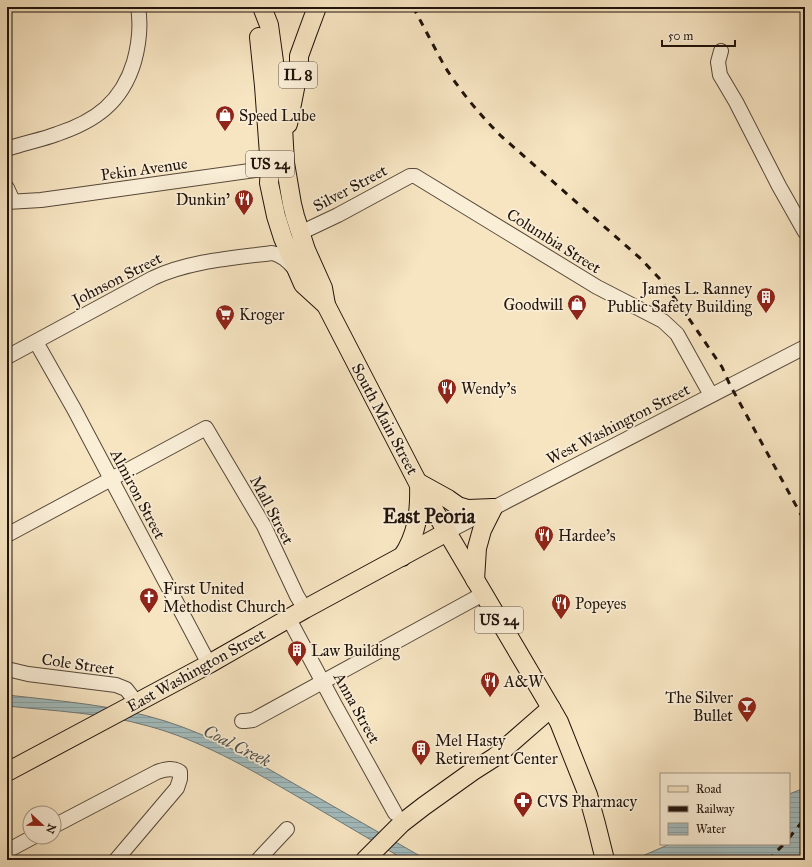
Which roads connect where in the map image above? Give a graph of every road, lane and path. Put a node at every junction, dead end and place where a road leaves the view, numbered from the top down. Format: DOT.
graph roads {
  1 [pos="138,7"];
  2 [pos="262,7"];
  3 [pos="317,7"];
  4 [pos="721,51"];
  5 [pos="285,145"];
  6 [pos="7,148"];
  7 [pos="278,168"];
  8 [pos="415,176"];
  9 [pos="7,188"];
  10 [pos="10,202"];
  11 [pos="276,216"];
  12 [pos="805,232"];
  13 [pos="300,233"];
  14 [pos="251,256"];
  15 [pos="297,271"];
  16 [pos="326,305"];
  17 [pos="36,342"];
  18 [pos="805,347"];
  19 [pos="7,357"];
  20 [pos="711,395"];
  21 [pos="111,480"];
  22 [pos="418,482"];
  23 [pos="493,508"];
  24 [pos="447,532"];
  25 [pos="7,535"];
  26 [pos="402,557"];
  27 [pos="479,587"];
  28 [pos="305,609"];
  29 [pos="289,618"];
  30 [pos="209,664"];
  31 [pos="7,669"];
  32 [pos="323,682"];
  33 [pos="130,707"];
  34 [pos="552,708"];
  35 [pos="242,721"];
  36 [pos="7,772"];
  37 [pos="395,813"];
  38 [pos="62,822"];
  39 [pos="287,828"];
  40 [pos="22,843"];
  41 [pos="376,848"];
  42 [pos="7,851"];
  43 [pos="605,859"];
  44 [pos="116,860"];
  45 [pos="258,860"];
  1 -- 6 [label="street"];
  2 -- 5 [label="main road, South Main Street"];
  2 -- 7 [label="main road, South Main Street / US 24"];
  3 -- 5 [label="main road, IL 8"];
  4 -- 12 [label="street"];
  5 -- 7 [label="main road, South Main Street / US 24"];
  7 -- 10 [label="street, Pekin Avenue"];
  7 -- 11 [label="main road, South Main Street / US 24"];
  7 -- 13 [label="main road, South Main Street / US 24"];
  8 -- 13 [label="street, Silver Street"];
  8 -- 20 [label="street, Columbia Street"];
  9 -- 10 [label="street"];
  11 -- 14 [label="street, Johnson Street"];
  11 -- 15 [label="main road, South Main Street / US 24"];
  13 -- 16 [label="main road, South Main Street / US 24"];
  14 -- 15 [label="street, Johnson Street"];
  14 -- 17 [label="street, Johnson Street"];
  15 -- 16 [label="main road, South Main Street / US 24"];
  16 -- 22 [label="main road, South Main Street / US 24"];
  17 -- 19 [label="street, Johnson Street"];
  17 -- 21 [label="street, Almiron Street"];
  18 -- 20 [label="street, West Washington Street"];
  20 -- 23 [label="street, West Washington Street"];
  21 -- 25 [label="street"];
  21 -- 28 [label="street, Mall Street"];
  21 -- 30 [label="street, Almiron Street"];
  22 -- 23 [label="main road"];
  22 -- 24 [label="main road, South Main Street / US 24"];
  22 -- 26 [label="main road"];
  23 -- 24 [label="street, West Washington Street"];
  23 -- 27 [label="main road"];
  24 -- 26 [label="main road, East Washington Street"];
  24 -- 27 [label="main road, US 24"];
  26 -- 28 [label="main road, East Washington Street"];
  27 -- 32 [label="street"];
  27 -- 34 [label="main road, US 24"];
  28 -- 29 [label="main road, East Washington Street"];
  29 -- 30 [label="main road, East Washington Street"];
  29 -- 32 [label="street, Anna Street"];
  30 -- 33 [label="main road, East Washington Street"];
  31 -- 33 [label="street, Cole Street"];
  32 -- 35 [label="street"];
  32 -- 37 [label="street, Anna Street"];
  33 -- 36 [label="main road, East Washington Street"];
  34 -- 41 [label="main road"];
  34 -- 43 [label="main road, US 24"];
  38 -- 44 [label="street"];
  39 -- 45 [label="street"];
  40 -- 42 [label="street"];
}
